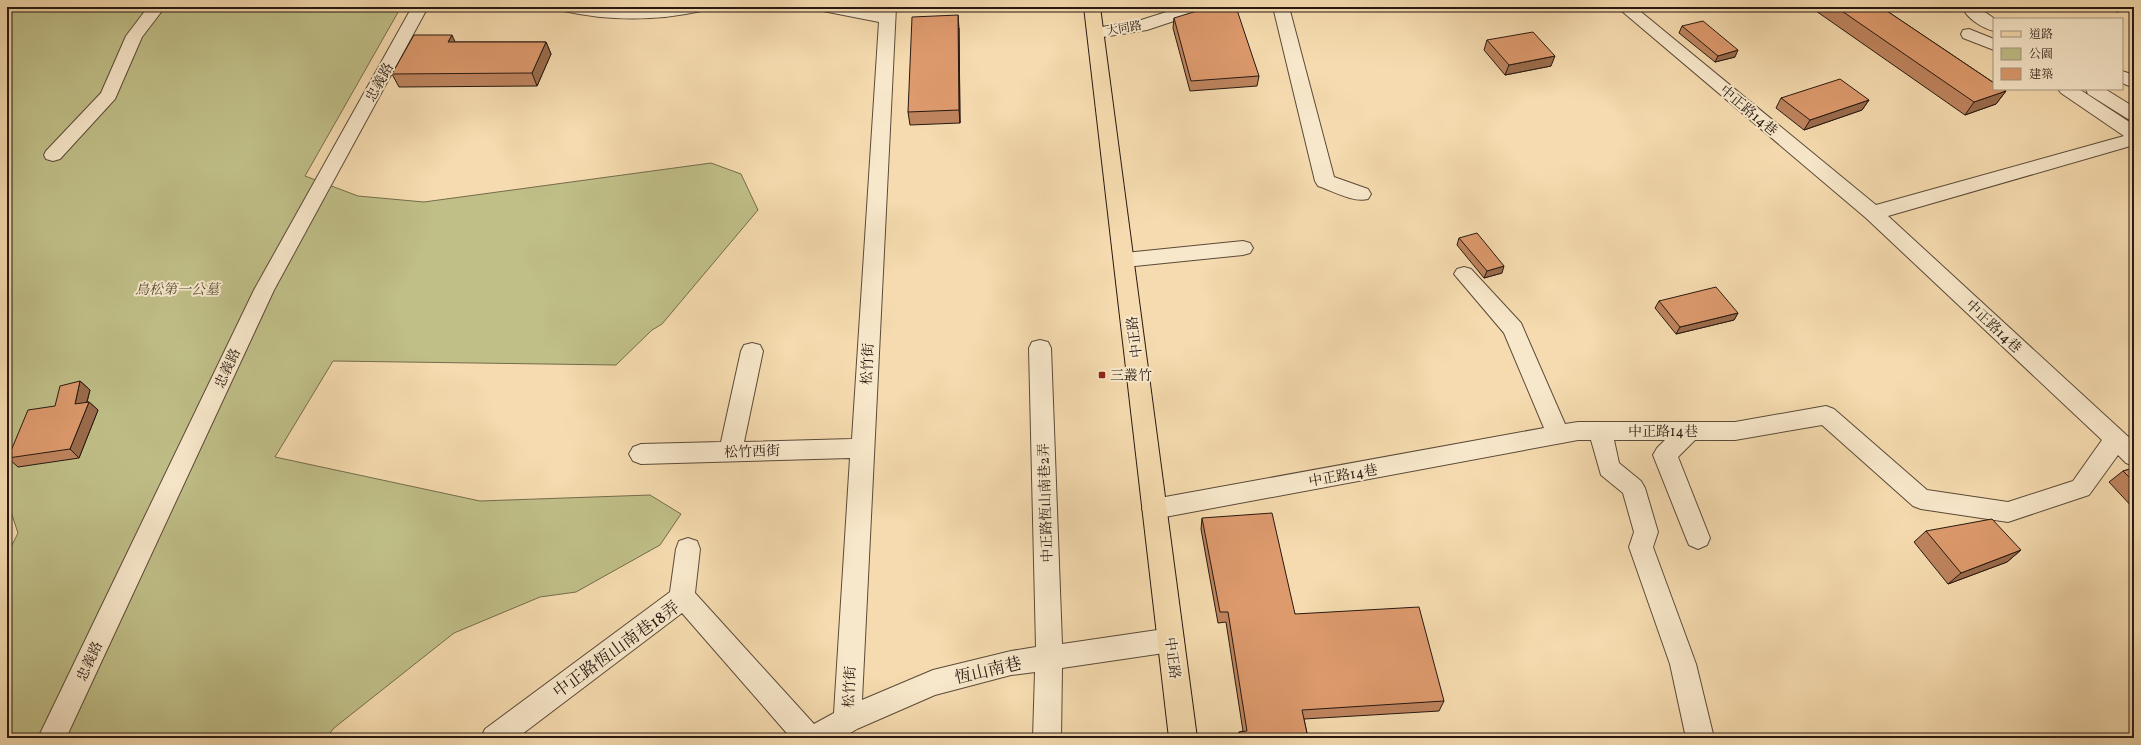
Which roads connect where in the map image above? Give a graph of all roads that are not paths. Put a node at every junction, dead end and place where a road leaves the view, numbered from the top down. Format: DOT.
graph roads {
  1 [pos="157,7"];
  2 [pos="420,7"];
  3 [pos="570,7"];
  4 [pos="695,7"];
  5 [pos="829,7"];
  6 [pos="1092,7"];
  7 [pos="1198,7"];
  8 [pos="1281,7"];
  9 [pos="1625,7"];
  10 [pos="1973,12"];
  11 [pos="888,13"];
  12 [pos="1993,25"];
  13 [pos="1096,33"];
  14 [pos="1969,34"];
  15 [pos="1993,45"];
  16 [pos="2123,76"];
  17 [pos="2134,82"];
  18 [pos="2068,90"];
  19 [pos="2095,90"];
  20 [pos="2134,115"];
  21 [pos="2134,134"];
  22 [pos="2134,139"];
  23 [pos="53,155"];
  24 [pos="1361,194"];
  25 [pos="1873,213"];
  26 [pos="1243,248"];
  27 [pos="1125,260"];
  28 [pos="1464,274"];
  29 [pos="1040,348"];
  30 [pos="752,351"];
  31 [pos="1600,431"];
  32 [pos="1690,431"];
  33 [pos="1558,435"];
  34 [pos="2116,440"];
  35 [pos="863,448"];
  36 [pos="732,452"];
  37 [pos="641,454"];
  38 [pos="2134,456"];
  39 [pos="1154,509"];
  40 [pos="1698,538"];
  41 [pos="688,550"];
  42 [pos="682,598"];
  43 [pos="1171,640"];
  44 [pos="1049,657"];
  45 [pos="847,720"];
  46 [pos="52,738"];
  47 [pos="495,738"];
  48 [pos="809,738"];
  49 [pos="816,738"];
  50 [pos="1047,738"];
  51 [pos="1183,738"];
  52 [pos="1700,738"];
  1 -- 23 [label="street"];
  2 -- 46 [label="street, 忠義路"];
  3 -- 4 [label="street"];
  5 -- 11 [label="street"];
  6 -- 13 [label="main road, 中正路"];
  7 -- 13 [label="street, 大同路"];
  8 -- 24 [label="street"];
  9 -- 25 [label="street, 中正路14巷"];
  10 -- 12 [label="street"];
  11 -- 35 [label="street, 松竹街"];
  13 -- 27 [label="main road, 中正路"];
  14 -- 15 [label="street"];
  16 -- 17 [label="street"];
  18 -- 21 [label="street"];
  19 -- 20 [label="street"];
  22 -- 25 [label="street"];
  25 -- 34 [label="street, 中正路14巷"];
  26 -- 27 [label="street"];
  27 -- 39 [label="main road, 中正路"];
  28 -- 33 [label="street"];
  29 -- 44 [label="street, 中正路恆山南巷2弄"];
  30 -- 36 [label="street"];
  31 -- 32 [label="street, 中正路14巷"];
  31 -- 33 [label="street, 中正路14巷"];
  31 -- 52 [label="street"];
  32 -- 34 [label="street, 中正路14巷"];
  32 -- 40 [label="street"];
  33 -- 39 [label="street, 中正路14巷"];
  34 -- 38 [label="street, 中正路14巷"];
  35 -- 36 [label="street, 松竹西街"];
  35 -- 45 [label="street, 松竹街"];
  36 -- 37 [label="street, 松竹西街"];
  39 -- 43 [label="main road, 中正路"];
  41 -- 42 [label="street"];
  42 -- 47 [label="street, 中正路恆山南巷18弄"];
  42 -- 48 [label="street, 中正路恆山南巷18弄"];
  43 -- 44 [label="street, 恆山南巷"];
  43 -- 51 [label="main road, 中正路"];
  44 -- 45 [label="street, 恆山南巷"];
  44 -- 50 [label="street, 中正路恆山南巷2弄"];
  45 -- 49 [label="street, 恆山南巷"];
}
